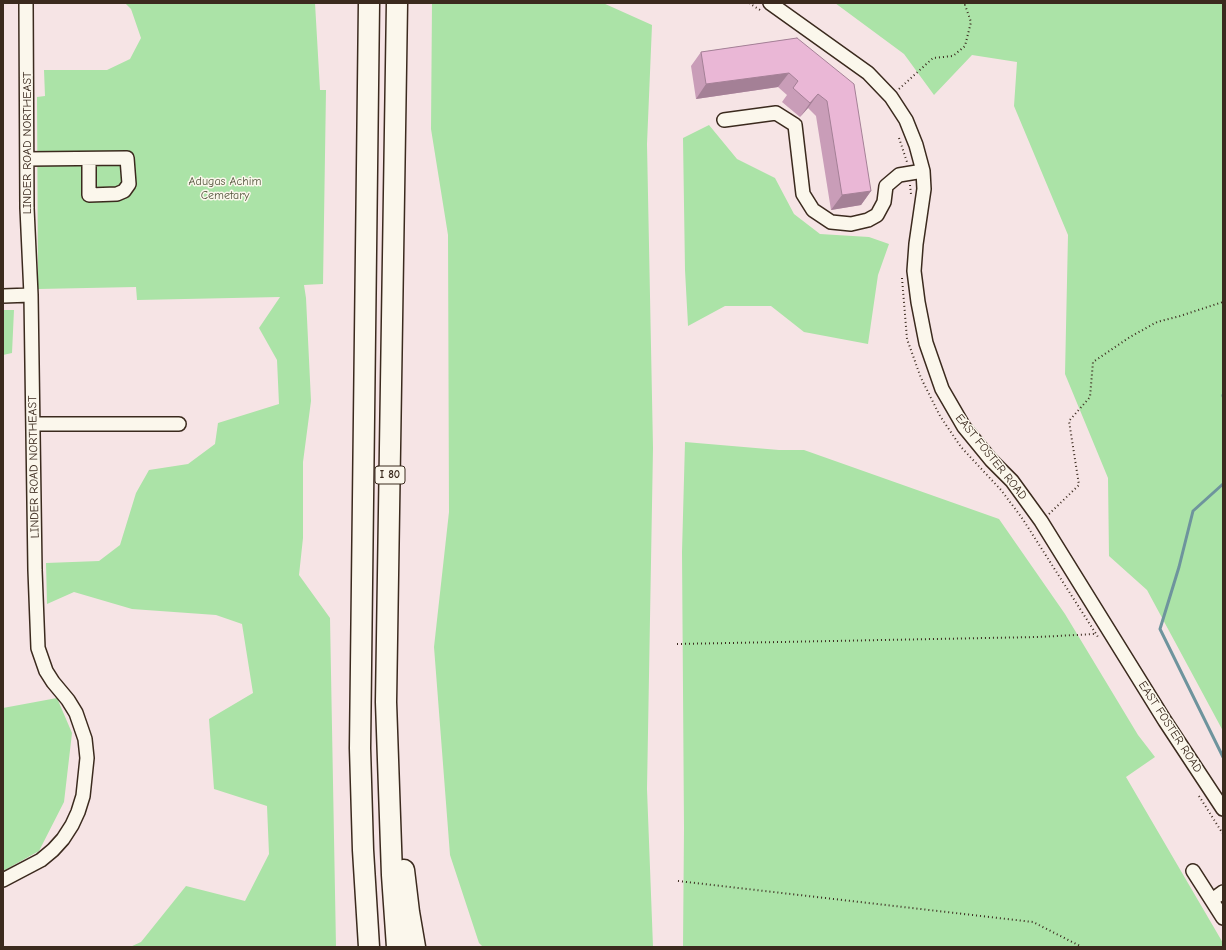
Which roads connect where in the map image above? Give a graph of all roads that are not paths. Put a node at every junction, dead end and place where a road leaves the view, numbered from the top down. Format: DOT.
graph roads {
  1 [pos="26,3"];
  2 [pos="369,3"];
  3 [pos="397,3"];
  4 [pos="766,7"];
  5 [pos="724,120"];
  6 [pos="27,159"];
  7 [pos="88,159"];
  8 [pos="923,171"];
  9 [pos="31,295"];
  10 [pos="3,296"];
  11 [pos="33,424"];
  12 [pos="179,424"];
  13 [pos="386,702"];
  14 [pos="1223,808"];
  15 [pos="1193,871"];
  16 [pos="3,880"];
  17 [pos="1223,892"];
  18 [pos="1212,900"];
  19 [pos="1223,918"];
  20 [pos="369,945"];
  21 [pos="397,947"];
  22 [pos="415,947"];
  1 -- 6 [label="street, LINDER ROAD NORTHEAST"];
  2 -- 20 [label="highway, I 80"];
  3 -- 13 [label="highway, I 80"];
  4 -- 8 [label="street, EAST FOSTER ROAD"];
  5 -- 8 [label="street"];
  6 -- 7 [label="street"];
  6 -- 9 [label="street, LINDER ROAD NORTHEAST"];
  8 -- 14 [label="street, EAST FOSTER ROAD"];
  9 -- 10 [label="street"];
  9 -- 11 [label="street, LINDER ROAD NORTHEAST"];
  11 -- 12 [label="street"];
  11 -- 16 [label="street, LINDER ROAD NORTHEAST"];
  13 -- 21 [label="highway, I 80"];
  13 -- 22 [label="highway"];
  15 -- 18 [label="street"];
  17 -- 18 [label="street"];
  18 -- 19 [label="street"];
}
